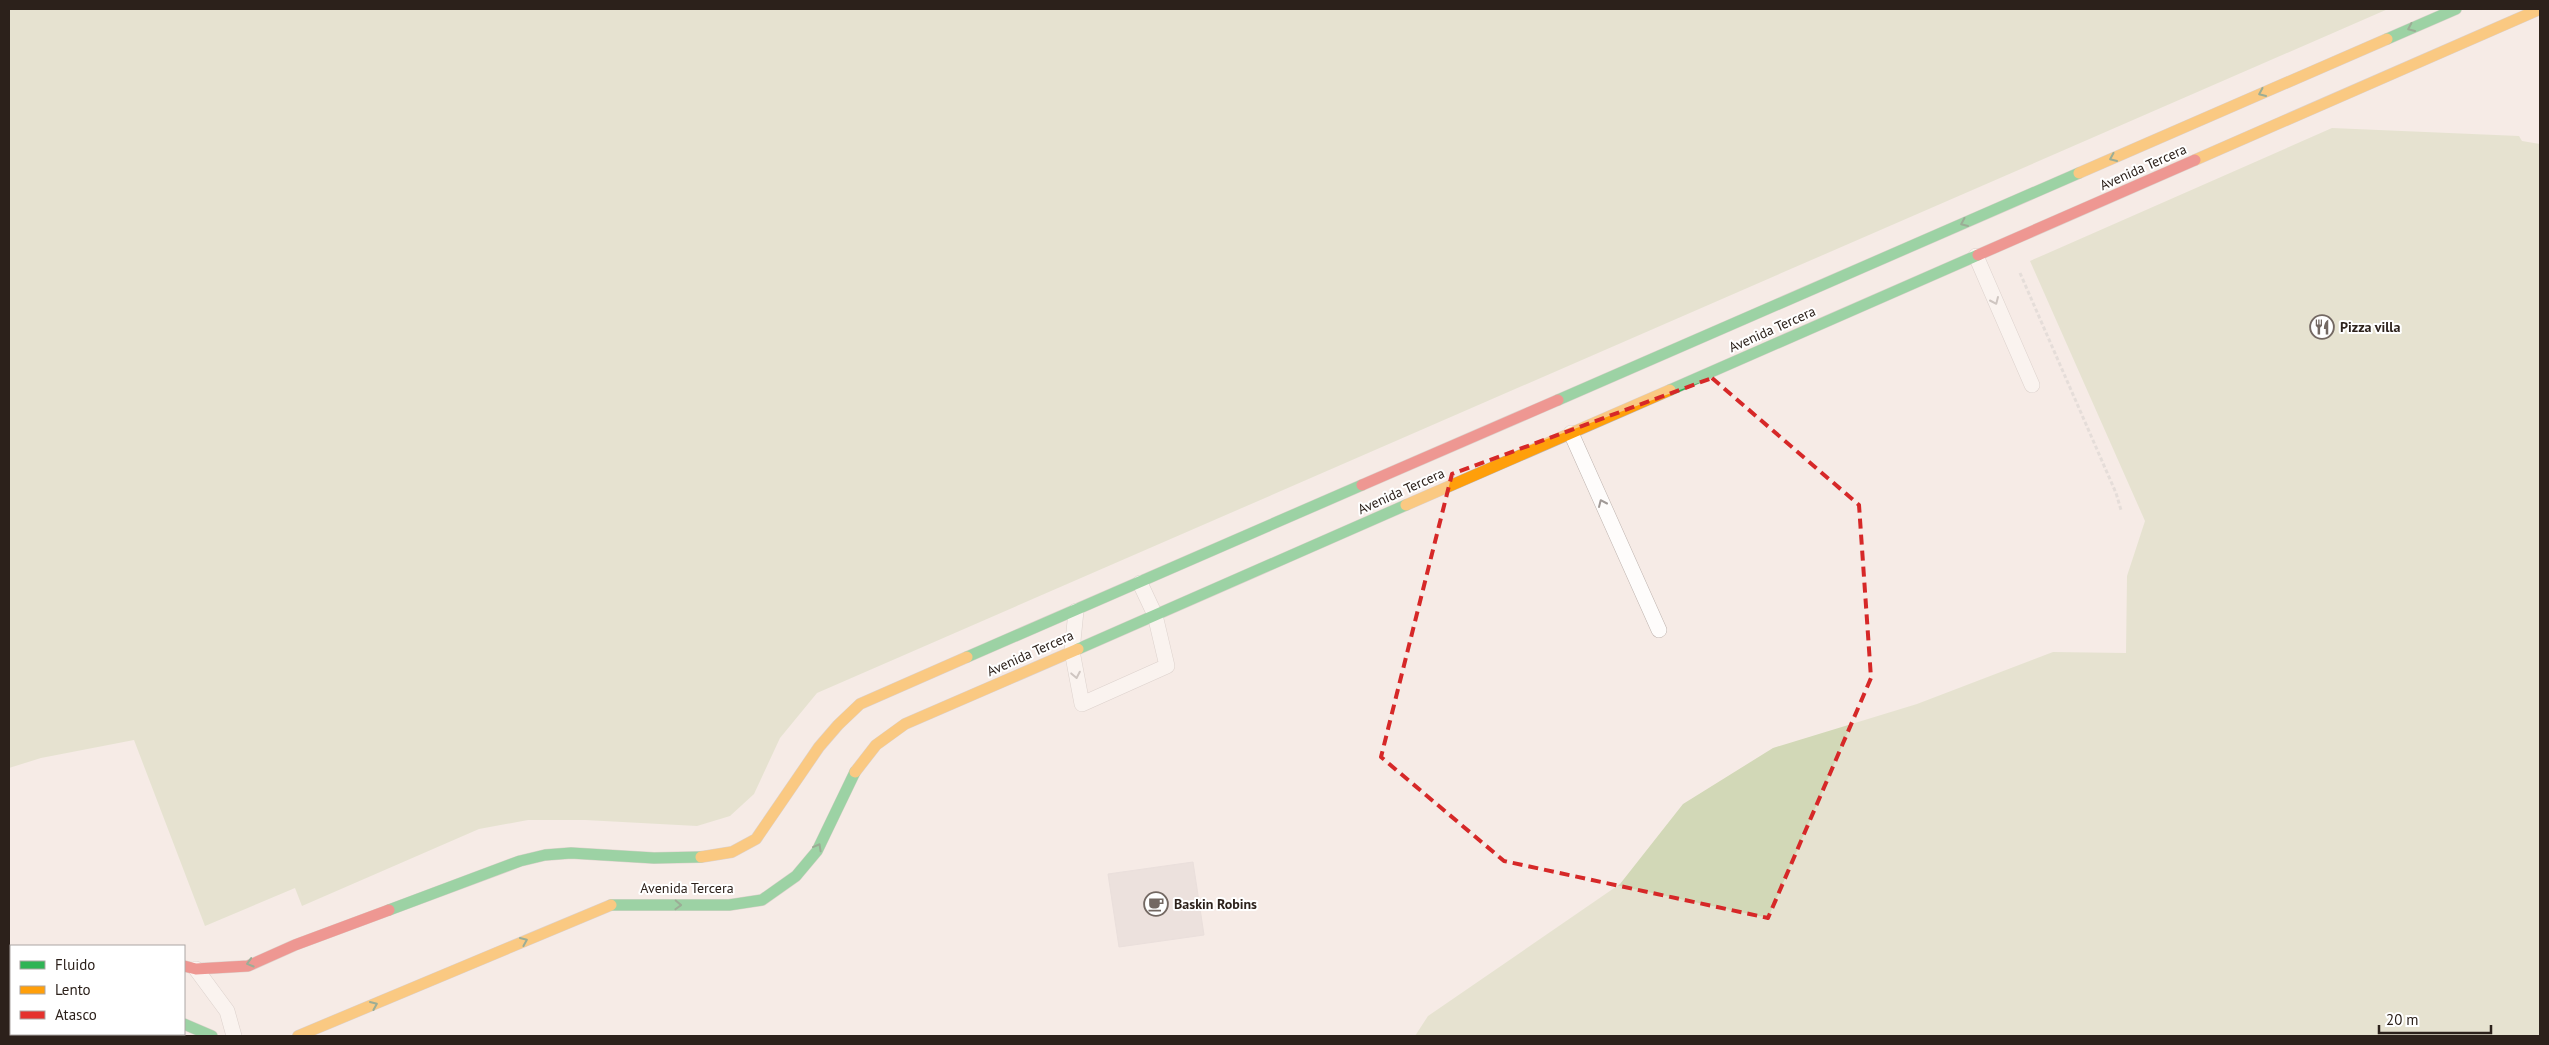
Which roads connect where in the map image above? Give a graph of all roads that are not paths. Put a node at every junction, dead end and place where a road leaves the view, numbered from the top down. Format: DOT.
graph roads {
  1 [pos="2456,9"];
  2 [pos="2540,9"];
  3 [pos="1976,256"];
  4 [pos="2032,385"];
  5 [pos="1570,433"];
  6 [pos="1140,583"];
  7 [pos="1076,611"];
  8 [pos="1155,615"];
  9 [pos="1659,630"];
  10 [pos="1072,651"];
  11 [pos="190,967"];
  12 [pos="185,1024"];
  13 [pos="212,1036"];
  14 [pos="234,1036"];
  15 [pos="298,1036"];
  1 -- 6 [label="street, Avenida Tercera, one-way"];
  2 -- 3 [label="street, Avenida Tercera"];
  3 -- 4 [label="lane, one-way"];
  3 -- 5 [label="street, Avenida Tercera"];
  5 -- 8 [label="street, Avenida Tercera"];
  9 -- 5 [label="lane, one-way"];
  6 -- 7 [label="street, Avenida Tercera"];
  6 -- 8 [label="lane"];
  7 -- 10 [label="lane"];
  7 -- 11 [label="street, Avenida Tercera, one-way"];
  8 -- 10 [label="street, Avenida Tercera"];
  10 -- 8 [label="lane, one-way"];
  15 -- 10 [label="street, Avenida Tercera, one-way"];
  11 -- 14 [label="lane"];
  12 -- 13 [label="street"];
}
